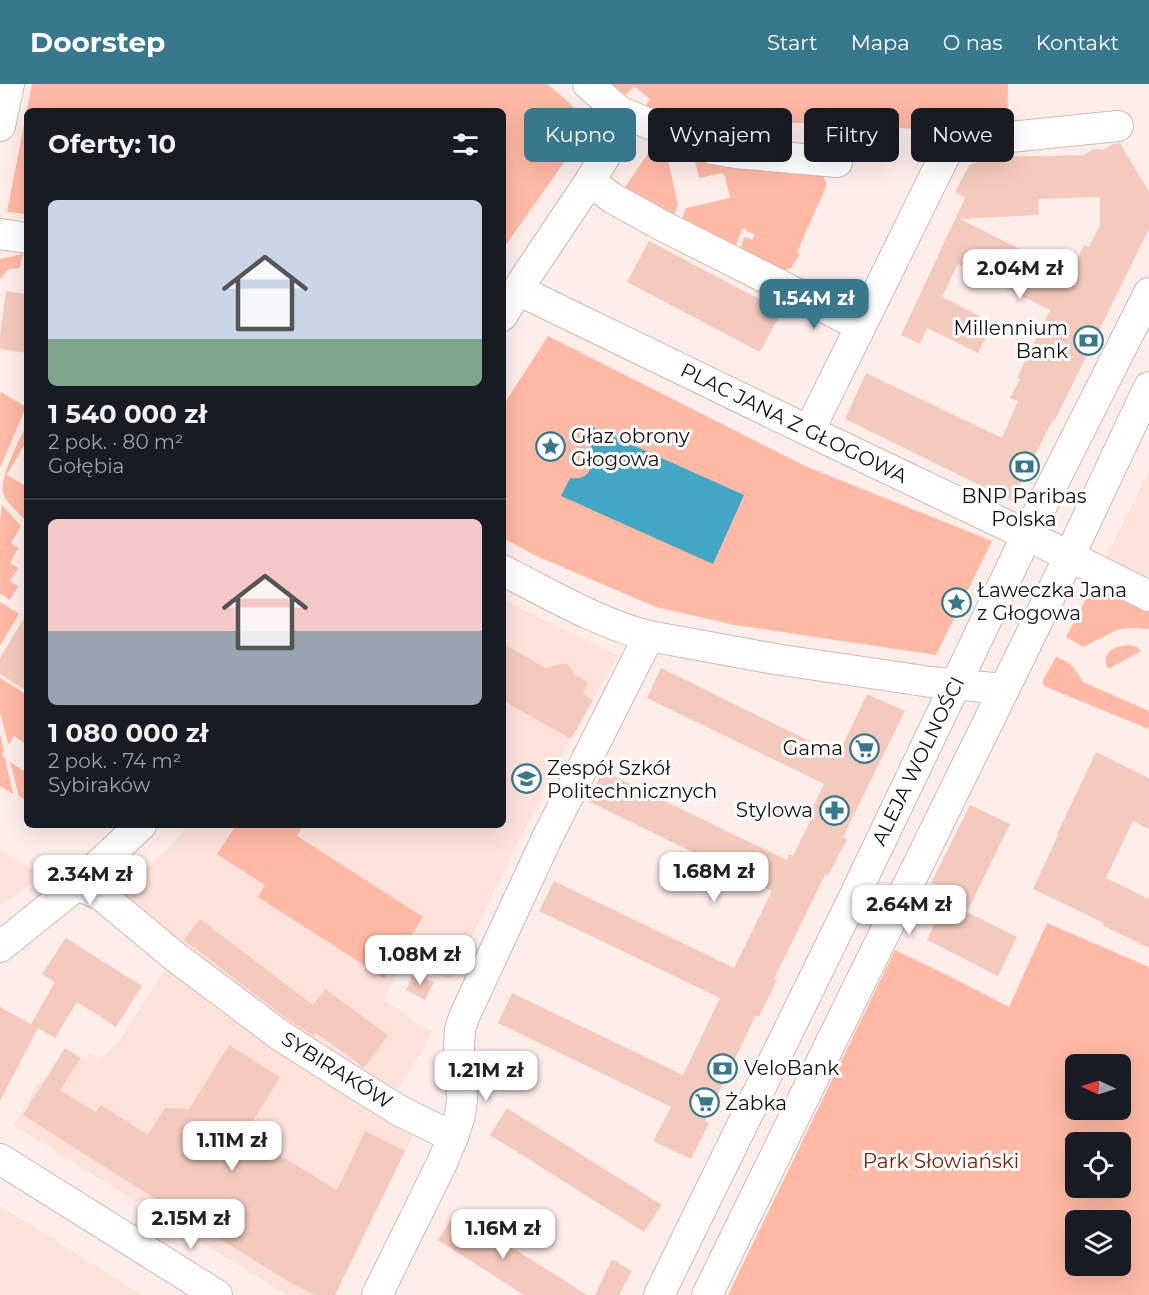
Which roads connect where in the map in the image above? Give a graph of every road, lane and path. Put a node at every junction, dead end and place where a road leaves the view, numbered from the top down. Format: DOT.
graph roads {
  1 [pos="9,84"];
  2 [pos="588,84"];
  3 [pos="615,108"];
  4 [pos="636,119"];
  5 [pos="0,126"];
  6 [pos="1118,126"];
  7 [pos="804,159"];
  8 [pos="601,162"];
  9 [pos="590,181"];
  10 [pos="0,234"];
  11 [pos="24,238"];
  12 [pos="510,291"];
  13 [pos="1149,293"];
  14 [pos="861,326"];
  15 [pos="1149,387"];
  16 [pos="809,431"];
  17 [pos="1027,535"];
  18 [pos="1070,557"];
  19 [pos="506,572"];
  20 [pos="1149,596"];
  21 [pos="649,636"];
  22 [pos="955,685"];
  23 [pos="1004,689"];
  24 [pos="138,828"];
  25 [pos="77,885"];
  26 [pos="0,947"];
  27 [pos="453,1137"];
  28 [pos="0,1159"];
  29 [pos="217,1295"];
  30 [pos="377,1295"];
  31 [pos="659,1295"];
  32 [pos="707,1295"];
  1 -- 5 [label="street"];
  2 -- 3 [label="street"];
  4 -- 7 [label="street"];
  6 -- 14 [label="street"];
  8 -- 9 [label="street"];
  9 -- 12 [label="street"];
  9 -- 14 [label="street"];
  10 -- 11 [label="street"];
  12 -- 16 [label="street, PLAC JANA Z GŁOGOWA"];
  13 -- 17 [label="street, ALEJA WOLNOŚCI"];
  14 -- 16 [label="street"];
  15 -- 18 [label="street"];
  16 -- 17 [label="street, PLAC JANA Z GŁOGOWA"];
  17 -- 18 [label="street, PLAC JANA Z GŁOGOWA"];
  17 -- 22 [label="street, ALEJA WOLNOŚCI"];
  18 -- 20 [label="street, PLAC JANA Z GŁOGOWA"];
  18 -- 23 [label="street"];
  19 -- 21 [label="street"];
  21 -- 22 [label="street"];
  21 -- 27 [label="street"];
  22 -- 23 [label="street"];
  22 -- 31 [label="street, ALEJA WOLNOŚCI"];
  23 -- 32 [label="street"];
  24 -- 25 [label="street"];
  25 -- 26 [label="street"];
  25 -- 27 [label="street, SYBIRAKÓW"];
  27 -- 30 [label="street"];
  28 -- 29 [label="street"];
}
